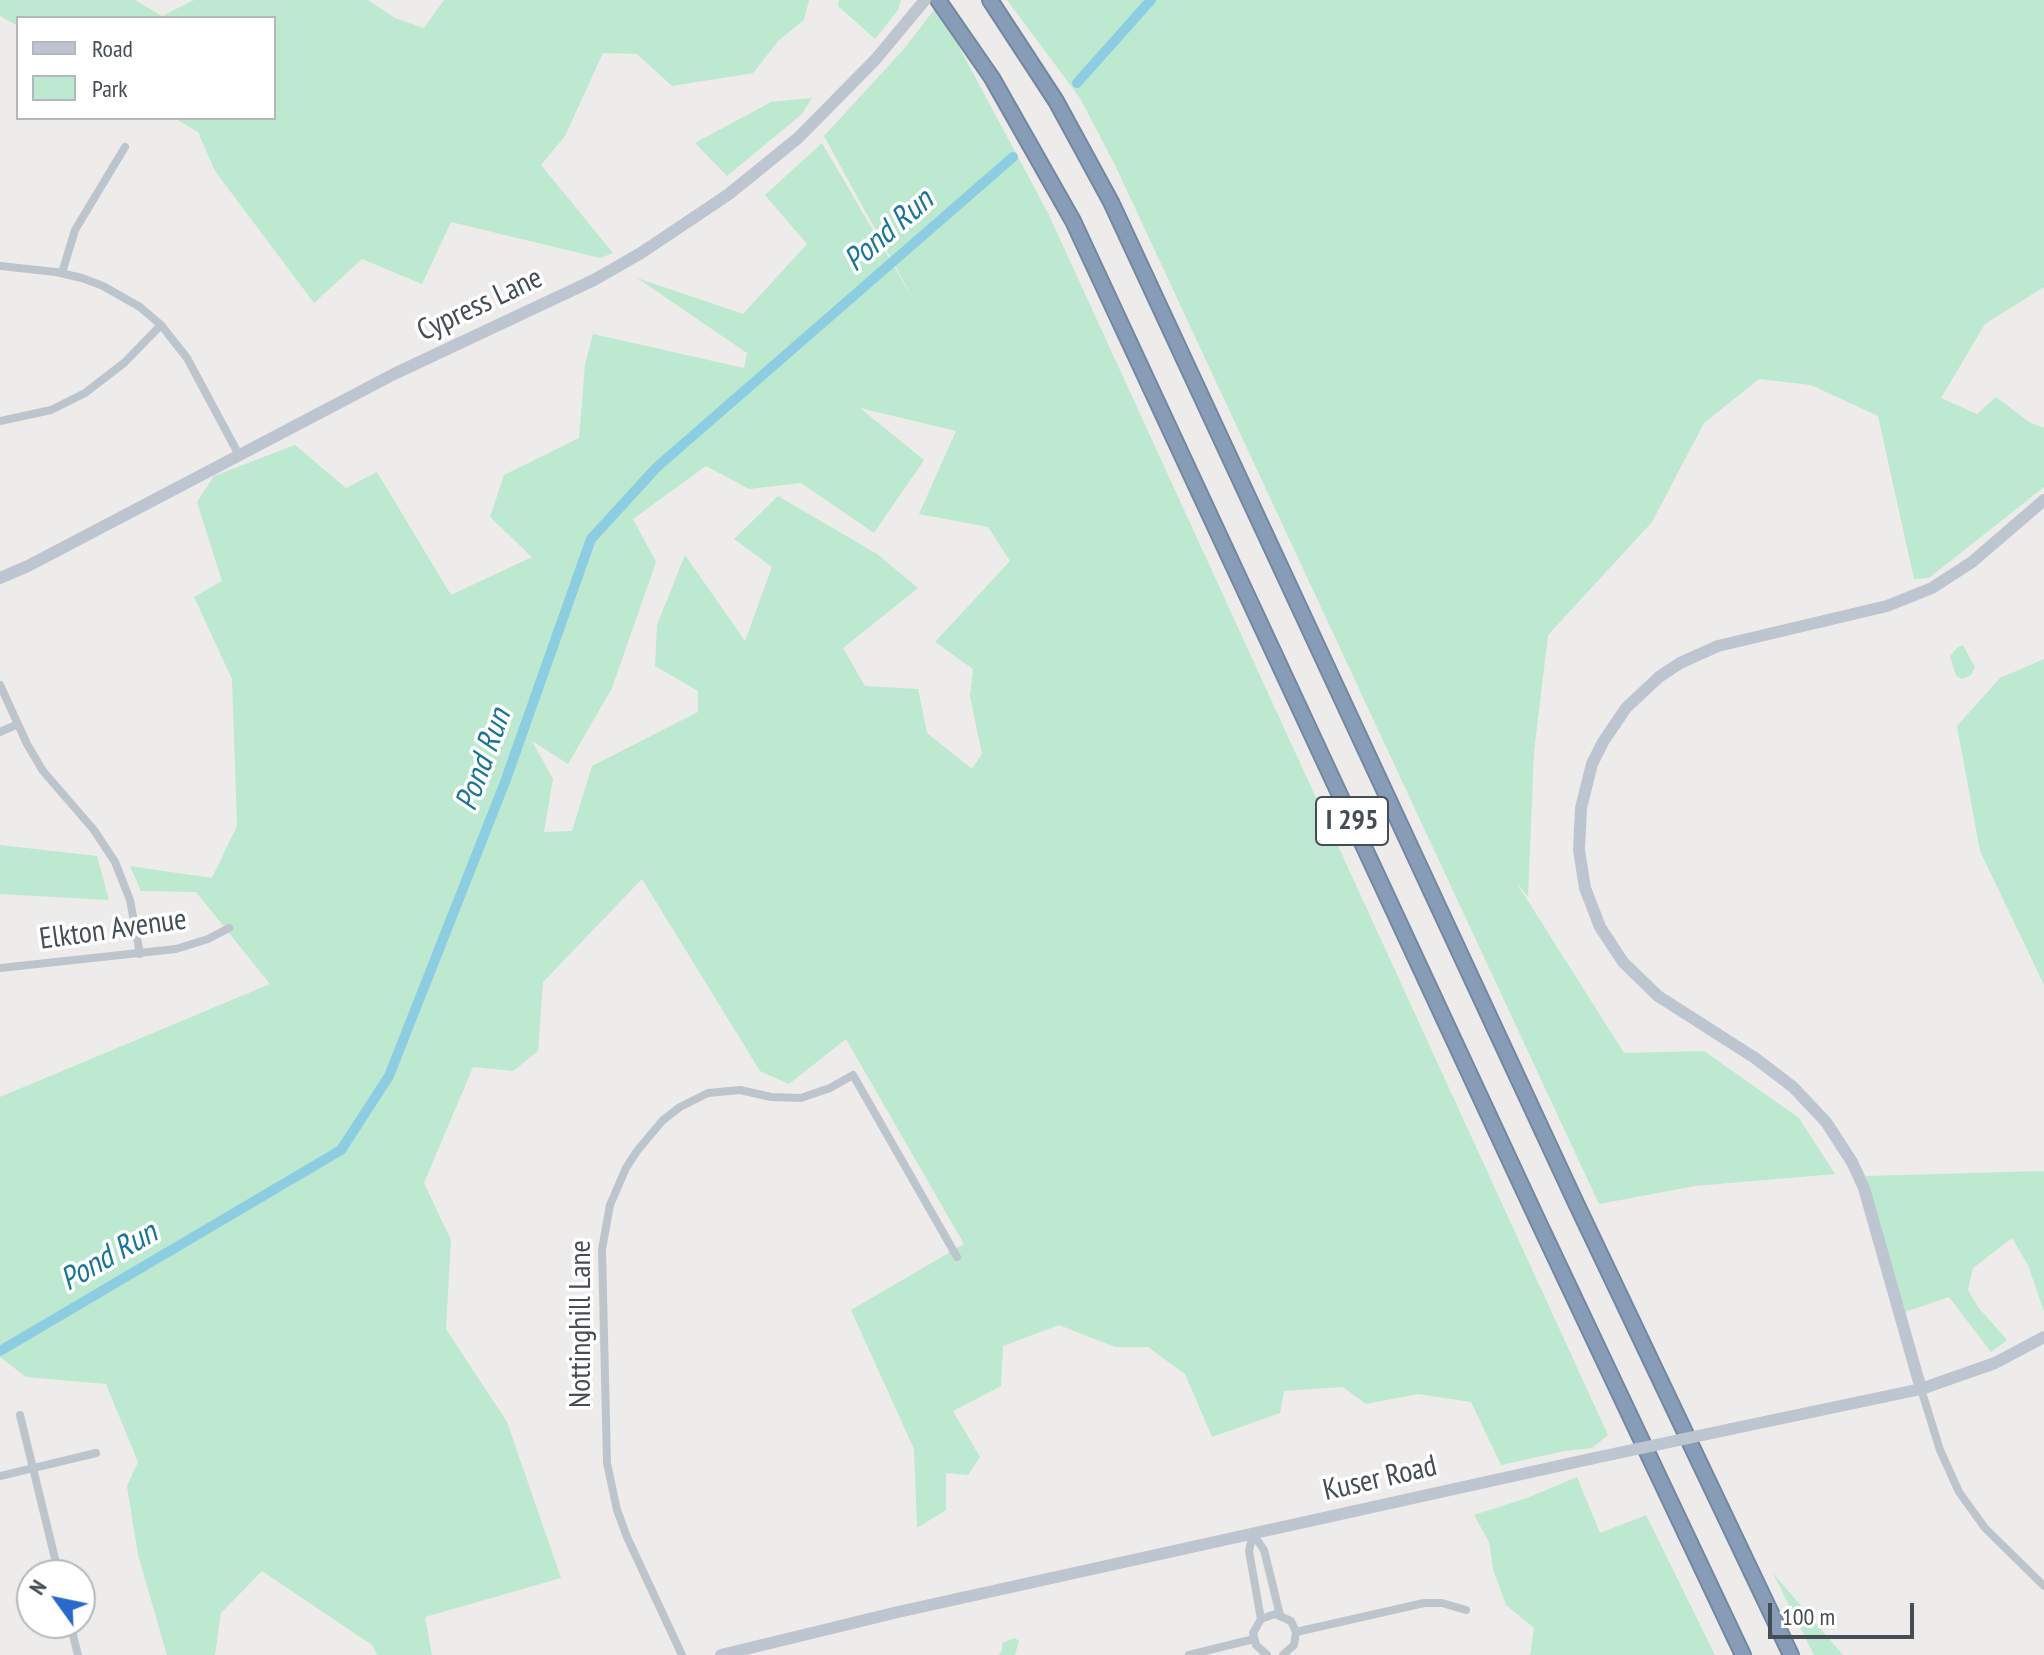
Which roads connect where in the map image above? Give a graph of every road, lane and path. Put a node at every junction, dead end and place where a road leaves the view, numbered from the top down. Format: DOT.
graph roads {
  1 [pos="925,0"];
  2 [pos="938,0"];
  3 [pos="990,0"];
  4 [pos="125,147"];
  5 [pos="0,266"];
  6 [pos="62,273"];
  7 [pos="161,325"];
  8 [pos="0,421"];
  9 [pos="239,455"];
  10 [pos="2044,500"];
  11 [pos="0,578"];
  12 [pos="0,685"];
  13 [pos="18,724"];
  14 [pos="0,732"];
  15 [pos="229,928"];
  16 [pos="140,954"];
  17 [pos="0,968"];
  18 [pos="957,1257"];
  19 [pos="2044,1337"];
  20 [pos="1921,1389"];
  21 [pos="20,1415"];
  22 [pos="96,1453"];
  23 [pos="33,1468"];
  24 [pos="0,1476"];
  25 [pos="1253,1534"];
  26 [pos="55,1559"];
  27 [pos="2044,1586"];
  28 [pos="1466,1610"];
  29 [pos="1280,1615"];
  30 [pos="1261,1619"];
  31 [pos="1296,1632"];
  32 [pos="1254,1639"];
  33 [pos="682,1655"];
  34 [pos="721,1655"];
  35 [pos="1189,1655"];
  36 [pos="1267,1655"];
  37 [pos="1283,1655"];
  38 [pos="1743,1655"];
  39 [pos="1791,1655"];
  1 -- 9 [label="street, Cypress Lane"];
  2 -- 38 [label="highway, I 295"];
  3 -- 39 [label="highway, I 295"];
  4 -- 6 [label="street"];
  5 -- 6 [label="street"];
  6 -- 7 [label="street"];
  7 -- 8 [label="street"];
  7 -- 9 [label="street"];
  9 -- 11 [label="street, Cypress Lane"];
  10 -- 20 [label="street"];
  12 -- 13 [label="street"];
  13 -- 14 [label="street"];
  13 -- 16 [label="street"];
  15 -- 16 [label="street, Elkton Avenue"];
  16 -- 17 [label="street, Elkton Avenue"];
  18 -- 33 [label="street, Nottinghill Lane"];
  19 -- 20 [label="street, Kuser Road"];
  20 -- 25 [label="street, Kuser Road, bridge"];
  20 -- 27 [label="street"];
  21 -- 23 [label="street"];
  22 -- 23 [label="street"];
  23 -- 24 [label="street"];
  23 -- 26 [label="street"];
  25 -- 29 [label="street"];
  25 -- 30 [label="street"];
  25 -- 34 [label="street, Kuser Road"];
  28 -- 31 [label="street"];
  29 -- 30 [label="street"];
  29 -- 31 [label="street"];
  30 -- 32 [label="street"];
  31 -- 37 [label="street"];
  32 -- 35 [label="street"];
  32 -- 36 [label="street"];
}
